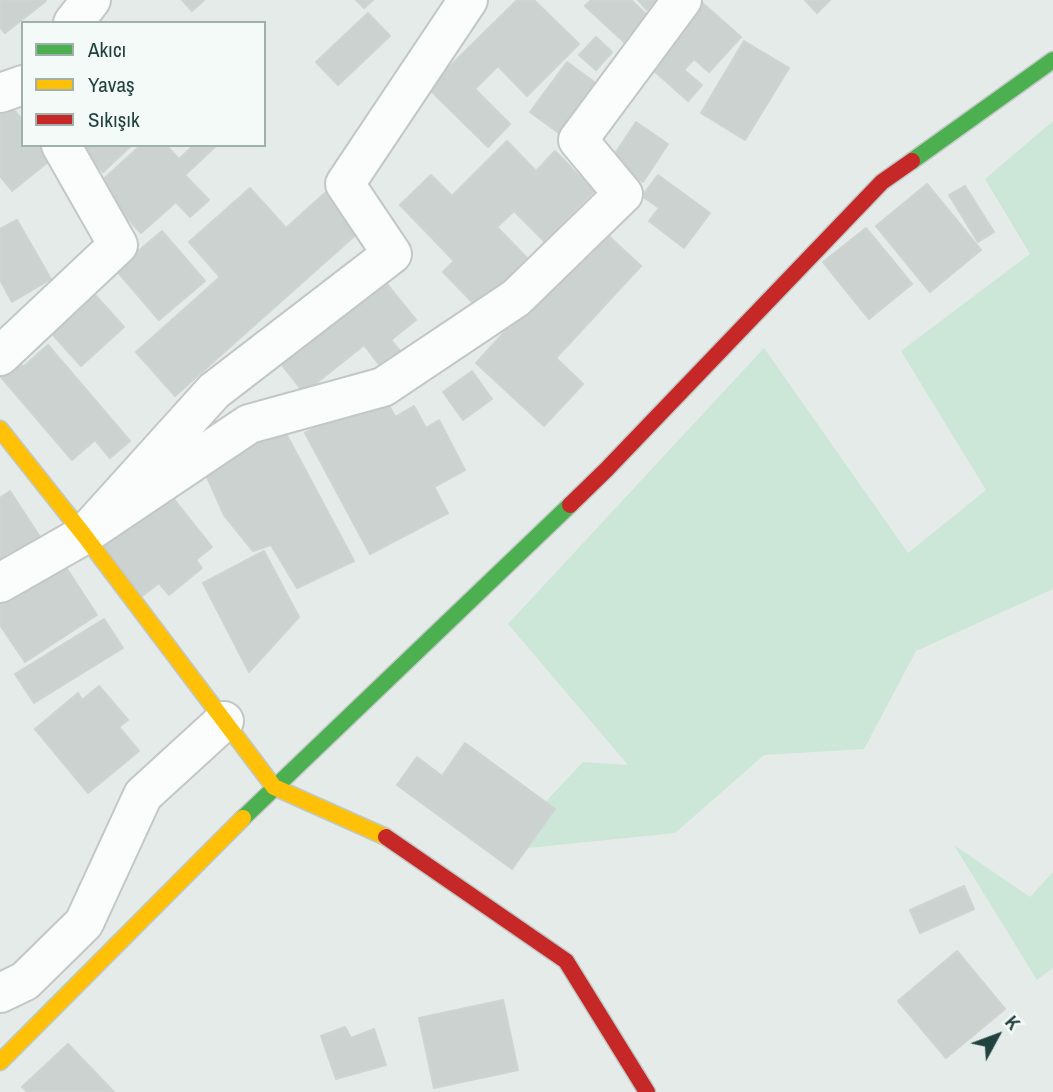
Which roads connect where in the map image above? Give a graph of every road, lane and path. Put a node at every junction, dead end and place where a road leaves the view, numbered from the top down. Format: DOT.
graph roads {
  1 [pos="91,0"];
  2 [pos="468,0"];
  3 [pos="682,0"];
  4 [pos="75,21"];
  5 [pos="1053,60"];
  6 [pos="21,86"];
  7 [pos="0,93"];
  8 [pos="62,147"];
  9 [pos="0,356"];
  10 [pos="0,429"];
  11 [pos="84,535"];
  12 [pos="0,583"];
  13 [pos="224,721"];
  14 [pos="274,787"];
  15 [pos="0,993"];
  16 [pos="0,1062"];
  17 [pos="648,1092"];
  1 -- 4 [label="street"];
  2 -- 11 [label="street"];
  3 -- 11 [label="street"];
  5 -- 14 [label="street"];
  6 -- 7 [label="street"];
  8 -- 9 [label="street"];
  10 -- 11 [label="street"];
  11 -- 12 [label="street"];
  11 -- 13 [label="street"];
  13 -- 14 [label="street"];
  13 -- 15 [label="street"];
  14 -- 16 [label="street"];
  14 -- 17 [label="street"];
}
